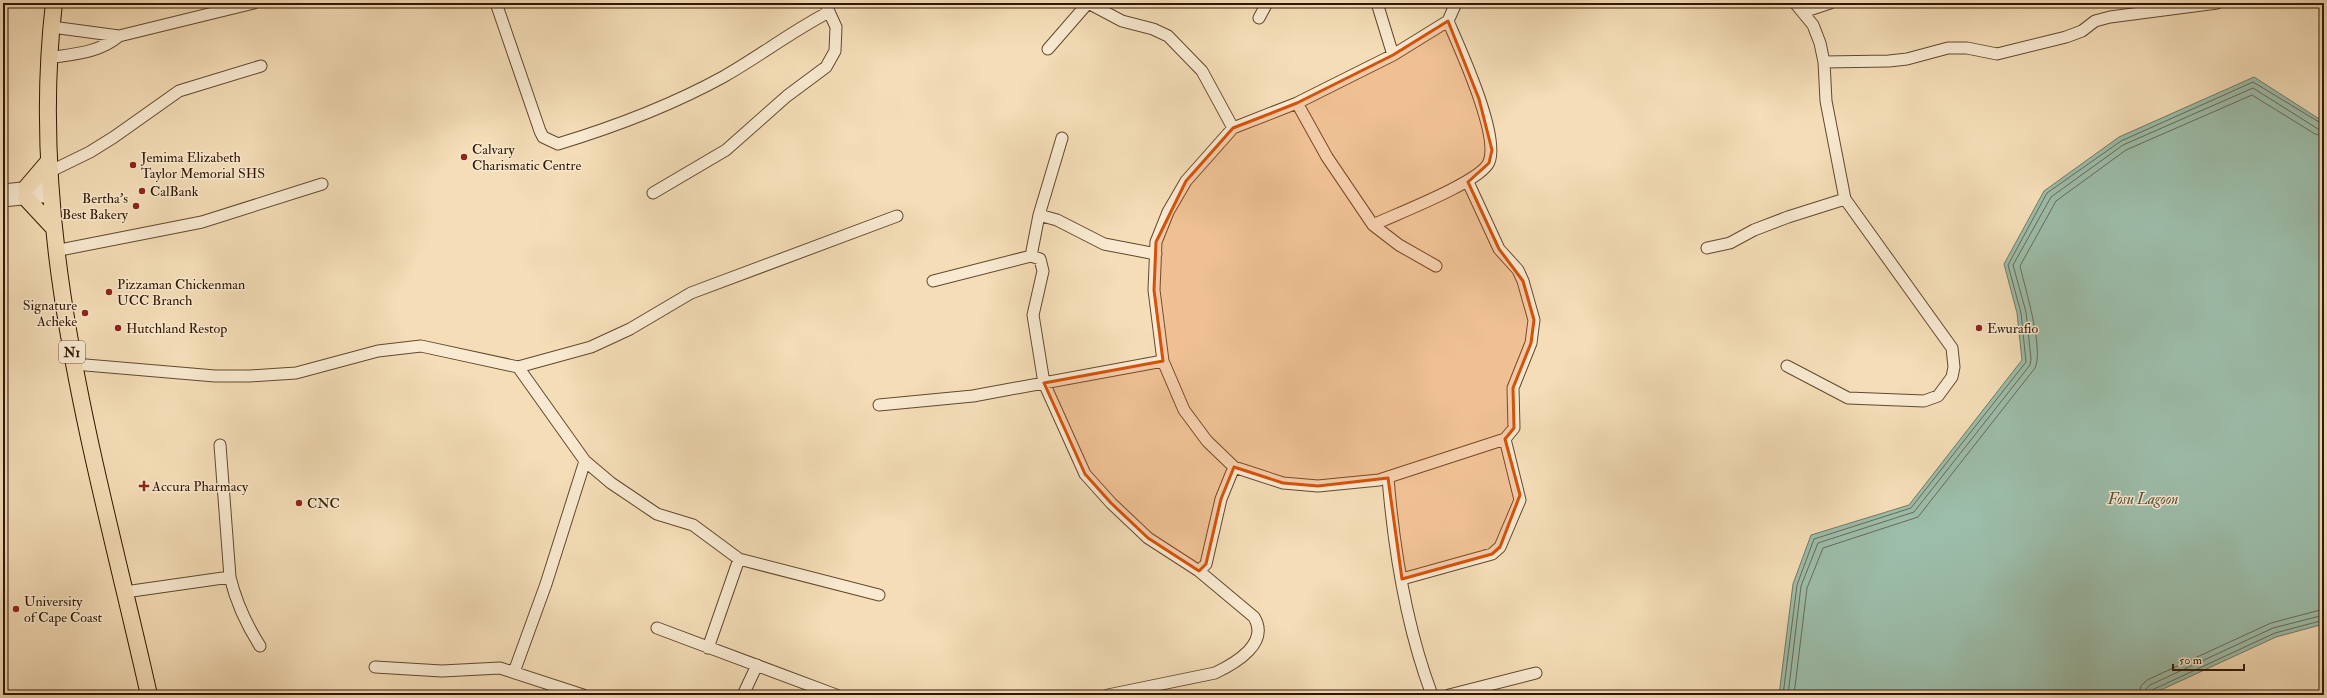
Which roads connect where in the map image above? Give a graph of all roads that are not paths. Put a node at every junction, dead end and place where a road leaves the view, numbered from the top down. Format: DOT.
graph roads {
  1 [pos="54,3"];
  2 [pos="254,3"];
  3 [pos="496,3"];
  4 [pos="1088,3"];
  5 [pos="1267,3"];
  6 [pos="1377,3"];
  7 [pos="1456,3"];
  8 [pos="1795,3"];
  9 [pos="1830,3"];
  10 [pos="2216,3"];
  11 [pos="827,7"];
  12 [pos="1803,12"];
  13 [pos="1259,18"];
  14 [pos="1448,21"];
  15 [pos="52,27"];
  16 [pos="118,36"];
  17 [pos="1048,49"];
  18 [pos="1393,55"];
  19 [pos="48,58"];
  20 [pos="1824,62"];
  21 [pos="261,66"];
  22 [pos="1297,103"];
  23 [pos="1233,128"];
  24 [pos="1062,138"];
  25 [pos="50,178"];
  26 [pos="1468,182"];
  27 [pos="322,184"];
  28 [pos="3,190"];
  29 [pos="26,193"];
  30 [pos="653,193"];
  31 [pos="1845,199"];
  32 [pos="3,201"];
  33 [pos="1039,215"];
  34 [pos="897,216"];
  35 [pos="1374,225"];
  36 [pos="53,227"];
  37 [pos="1708,248"];
  38 [pos="56,251"];
  39 [pos="1156,254"];
  40 [pos="1032,256"];
  41 [pos="1436,266"];
  42 [pos="933,281"];
  43 [pos="1163,361"];
  44 [pos="74,364"];
  45 [pos="1787,366"];
  46 [pos="518,367"];
  47 [pos="1044,384"];
  48 [pos="879,405"];
  49 [pos="1505,439"];
  50 [pos="220,445"];
  51 [pos="586,461"];
  52 [pos="1234,467"];
  53 [pos="1388,478"];
  54 [pos="738,559"];
  55 [pos="1199,571"];
  56 [pos="230,576"];
  57 [pos="1402,579"];
  58 [pos="126,592"];
  59 [pos="879,596"];
  60 [pos="657,628"];
  61 [pos="260,646"];
  62 [pos="708,648"];
  63 [pos="757,666"];
  64 [pos="375,667"];
  65 [pos="514,672"];
  66 [pos="1536,673"];
  67 [pos="149,695"];
  68 [pos="583,695"];
  69 [pos="743,695"];
  70 [pos="836,695"];
  71 [pos="1108,695"];
  72 [pos="1432,695"];
  73 [pos="1449,695"];
  1 -- 15 [label="highway, N1"];
  2 -- 16 [label="street"];
  3 -- 11 [label="street"];
  4 -- 17 [label="street"];
  4 -- 23 [label="street"];
  5 -- 13 [label="street"];
  6 -- 18 [label="street"];
  7 -- 14 [label="street"];
  8 -- 12 [label="street"];
  9 -- 12 [label="street"];
  10 -- 20 [label="street"];
  11 -- 30 [label="street"];
  12 -- 20 [label="street"];
  14 -- 18 [label="street"];
  14 -- 26 [label="street"];
  15 -- 16 [label="street"];
  15 -- 19 [label="highway, N1"];
  16 -- 19 [label="street"];
  18 -- 22 [label="street"];
  19 -- 25 [label="highway, N1"];
  20 -- 31 [label="street"];
  21 -- 25 [label="street"];
  22 -- 23 [label="street"];
  22 -- 35 [label="street"];
  23 -- 39 [label="street"];
  24 -- 33 [label="street"];
  25 -- 29 [label="highway"];
  25 -- 29 [label="street"];
  25 -- 36 [label="highway, N1"];
  26 -- 35 [label="street"];
  26 -- 49 [label="street"];
  27 -- 38 [label="street"];
  28 -- 29 [label="street"];
  29 -- 32 [label="street"];
  29 -- 36 [label="highway"];
  31 -- 37 [label="street"];
  31 -- 45 [label="street"];
  33 -- 39 [label="street"];
  33 -- 40 [label="street"];
  34 -- 46 [label="street"];
  35 -- 41 [label="street"];
  36 -- 38 [label="highway, N1"];
  38 -- 44 [label="highway, N1"];
  39 -- 43 [label="street"];
  40 -- 42 [label="street"];
  40 -- 47 [label="street"];
  43 -- 47 [label="street"];
  43 -- 52 [label="street"];
  44 -- 46 [label="street"];
  44 -- 58 [label="highway, N1"];
  46 -- 51 [label="street"];
  47 -- 48 [label="street"];
  47 -- 55 [label="street"];
  49 -- 53 [label="street"];
  49 -- 57 [label="street"];
  50 -- 56 [label="street"];
  51 -- 54 [label="street"];
  51 -- 65 [label="street"];
  52 -- 53 [label="street"];
  52 -- 55 [label="street"];
  53 -- 57 [label="street"];
  54 -- 59 [label="street"];
  54 -- 62 [label="street"];
  55 -- 71 [label="street"];
  56 -- 58 [label="street"];
  56 -- 61 [label="street"];
  57 -- 72 [label="street"];
  58 -- 67 [label="highway, N1"];
  60 -- 62 [label="street"];
  62 -- 63 [label="street"];
  63 -- 69 [label="street"];
  63 -- 70 [label="street"];
  64 -- 65 [label="street"];
  65 -- 68 [label="street"];
  66 -- 73 [label="street"];
}
